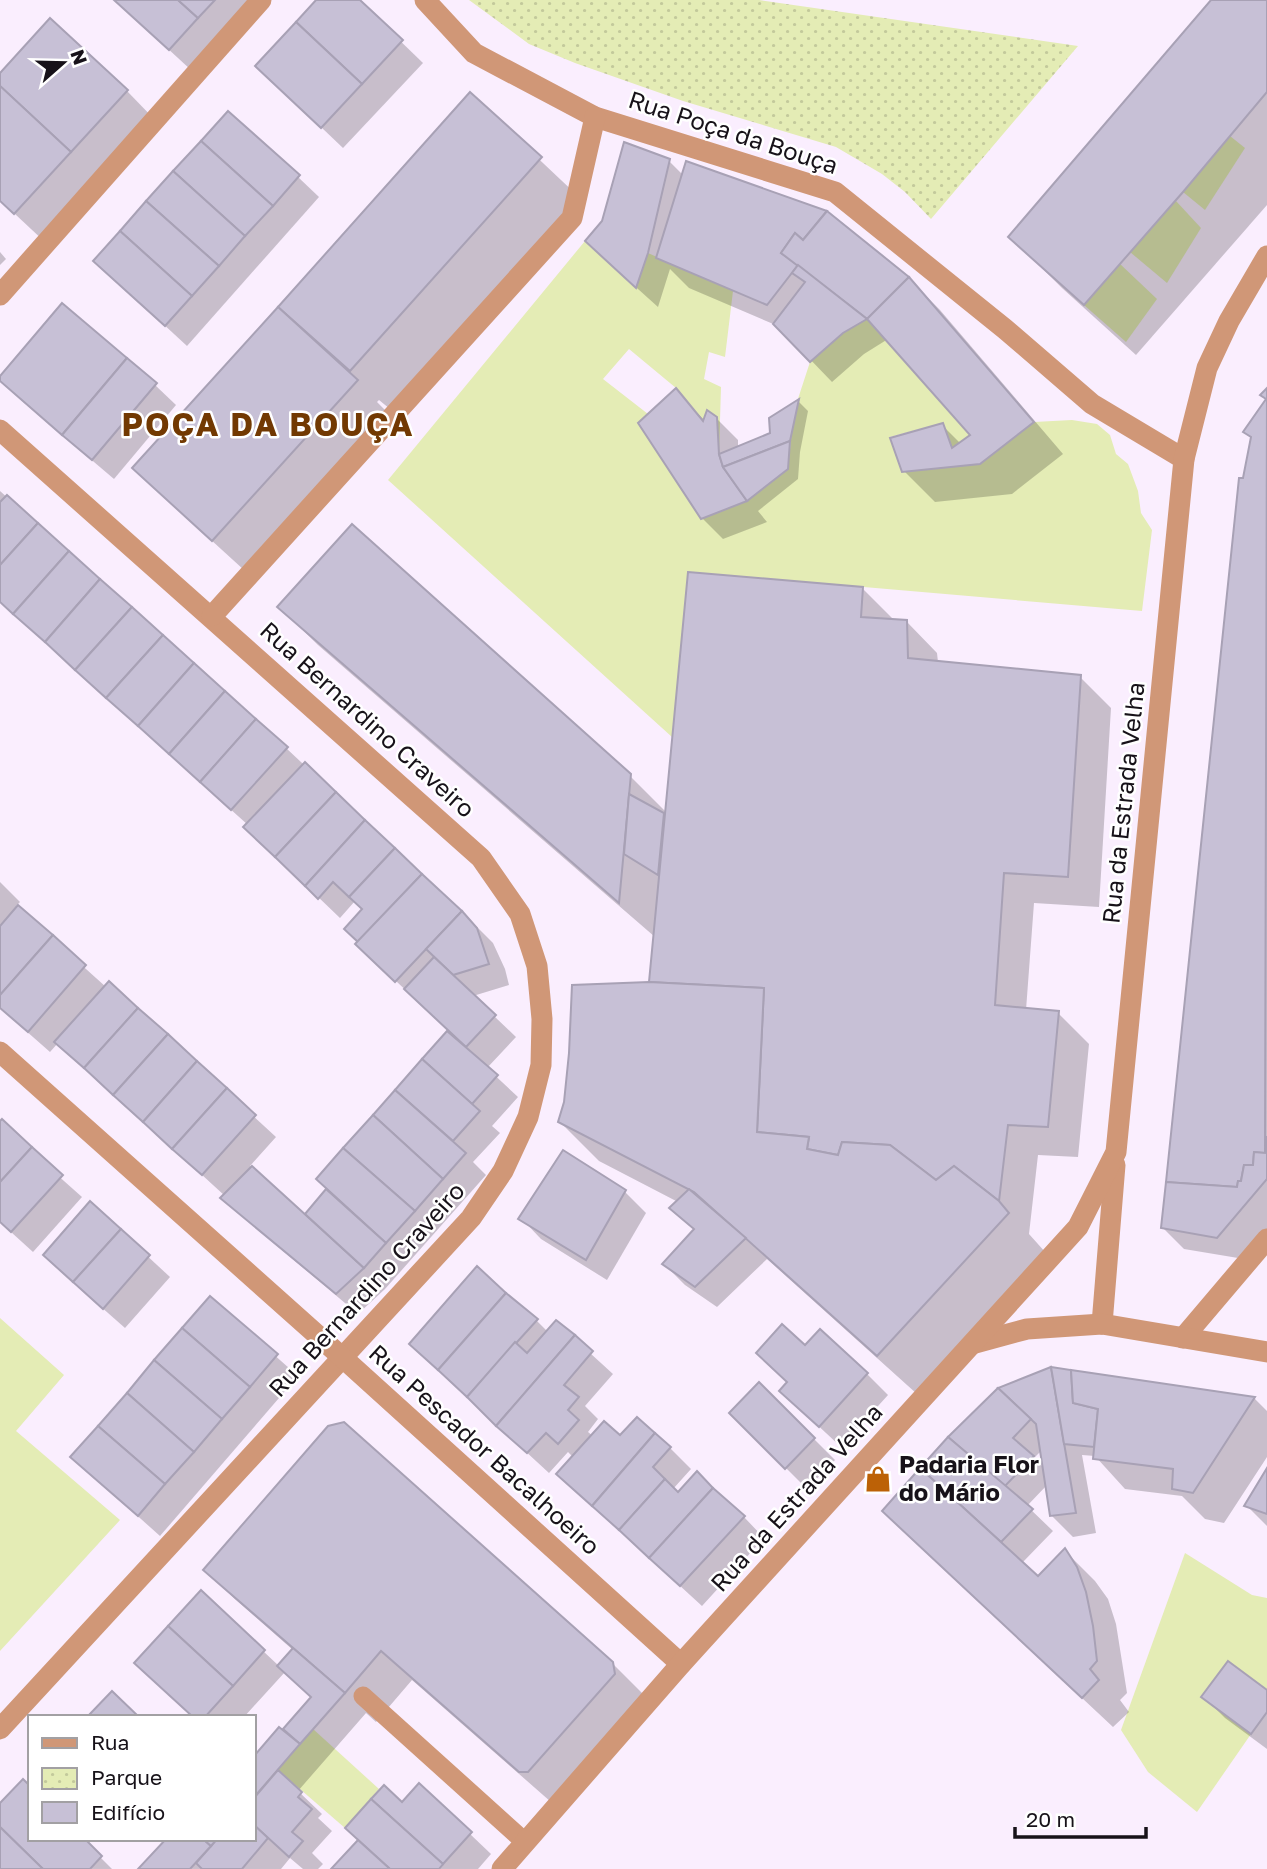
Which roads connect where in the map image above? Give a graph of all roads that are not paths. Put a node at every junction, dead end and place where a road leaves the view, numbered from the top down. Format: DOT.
graph roads {
  1 [pos="261,0"];
  2 [pos="425,0"];
  3 [pos="595,117"];
  4 [pos="1267,256"];
  5 [pos="0,295"];
  6 [pos="0,430"];
  7 [pos="1184,459"];
  8 [pos="212,616"];
  9 [pos="0,1052"];
  10 [pos="1116,1152"];
  11 [pos="1267,1239"];
  12 [pos="1102,1324"];
  13 [pos="1183,1338"];
  14 [pos="975,1343"];
  15 [pos="1267,1352"];
  16 [pos="343,1358"];
  17 [pos="681,1664"];
  18 [pos="363,1696"];
  19 [pos="0,1729"];
  20 [pos="525,1842"];
  21 [pos="502,1869"];
  1 -- 5 [label="street"];
  2 -- 3 [label="street, Rua Poça da Bouça"];
  3 -- 7 [label="street, Rua Poça da Bouça"];
  3 -- 8 [label="street"];
  4 -- 7 [label="street, Rua da Estrada Velha"];
  6 -- 8 [label="street, Rua Bernardino Craveiro"];
  7 -- 10 [label="street, Rua da Estrada Velha"];
  8 -- 16 [label="street, Rua Bernardino Craveiro"];
  9 -- 16 [label="street, Rua Pescador Bacalhoeiro"];
  10 -- 12 [label="street, Rua da Estrada Velha"];
  10 -- 14 [label="street, Rua da Estrada Velha"];
  11 -- 13 [label="street"];
  12 -- 13 [label="street"];
  12 -- 14 [label="street"];
  13 -- 15 [label="street"];
  14 -- 17 [label="street, Rua da Estrada Velha"];
  16 -- 17 [label="street, Rua Pescador Bacalhoeiro"];
  16 -- 19 [label="street, Rua Bernardino Craveiro"];
  17 -- 20 [label="street, Rua da Estrada Velha"];
  18 -- 20 [label="lane"];
  20 -- 21 [label="street, Rua da Estrada Velha"];
}
